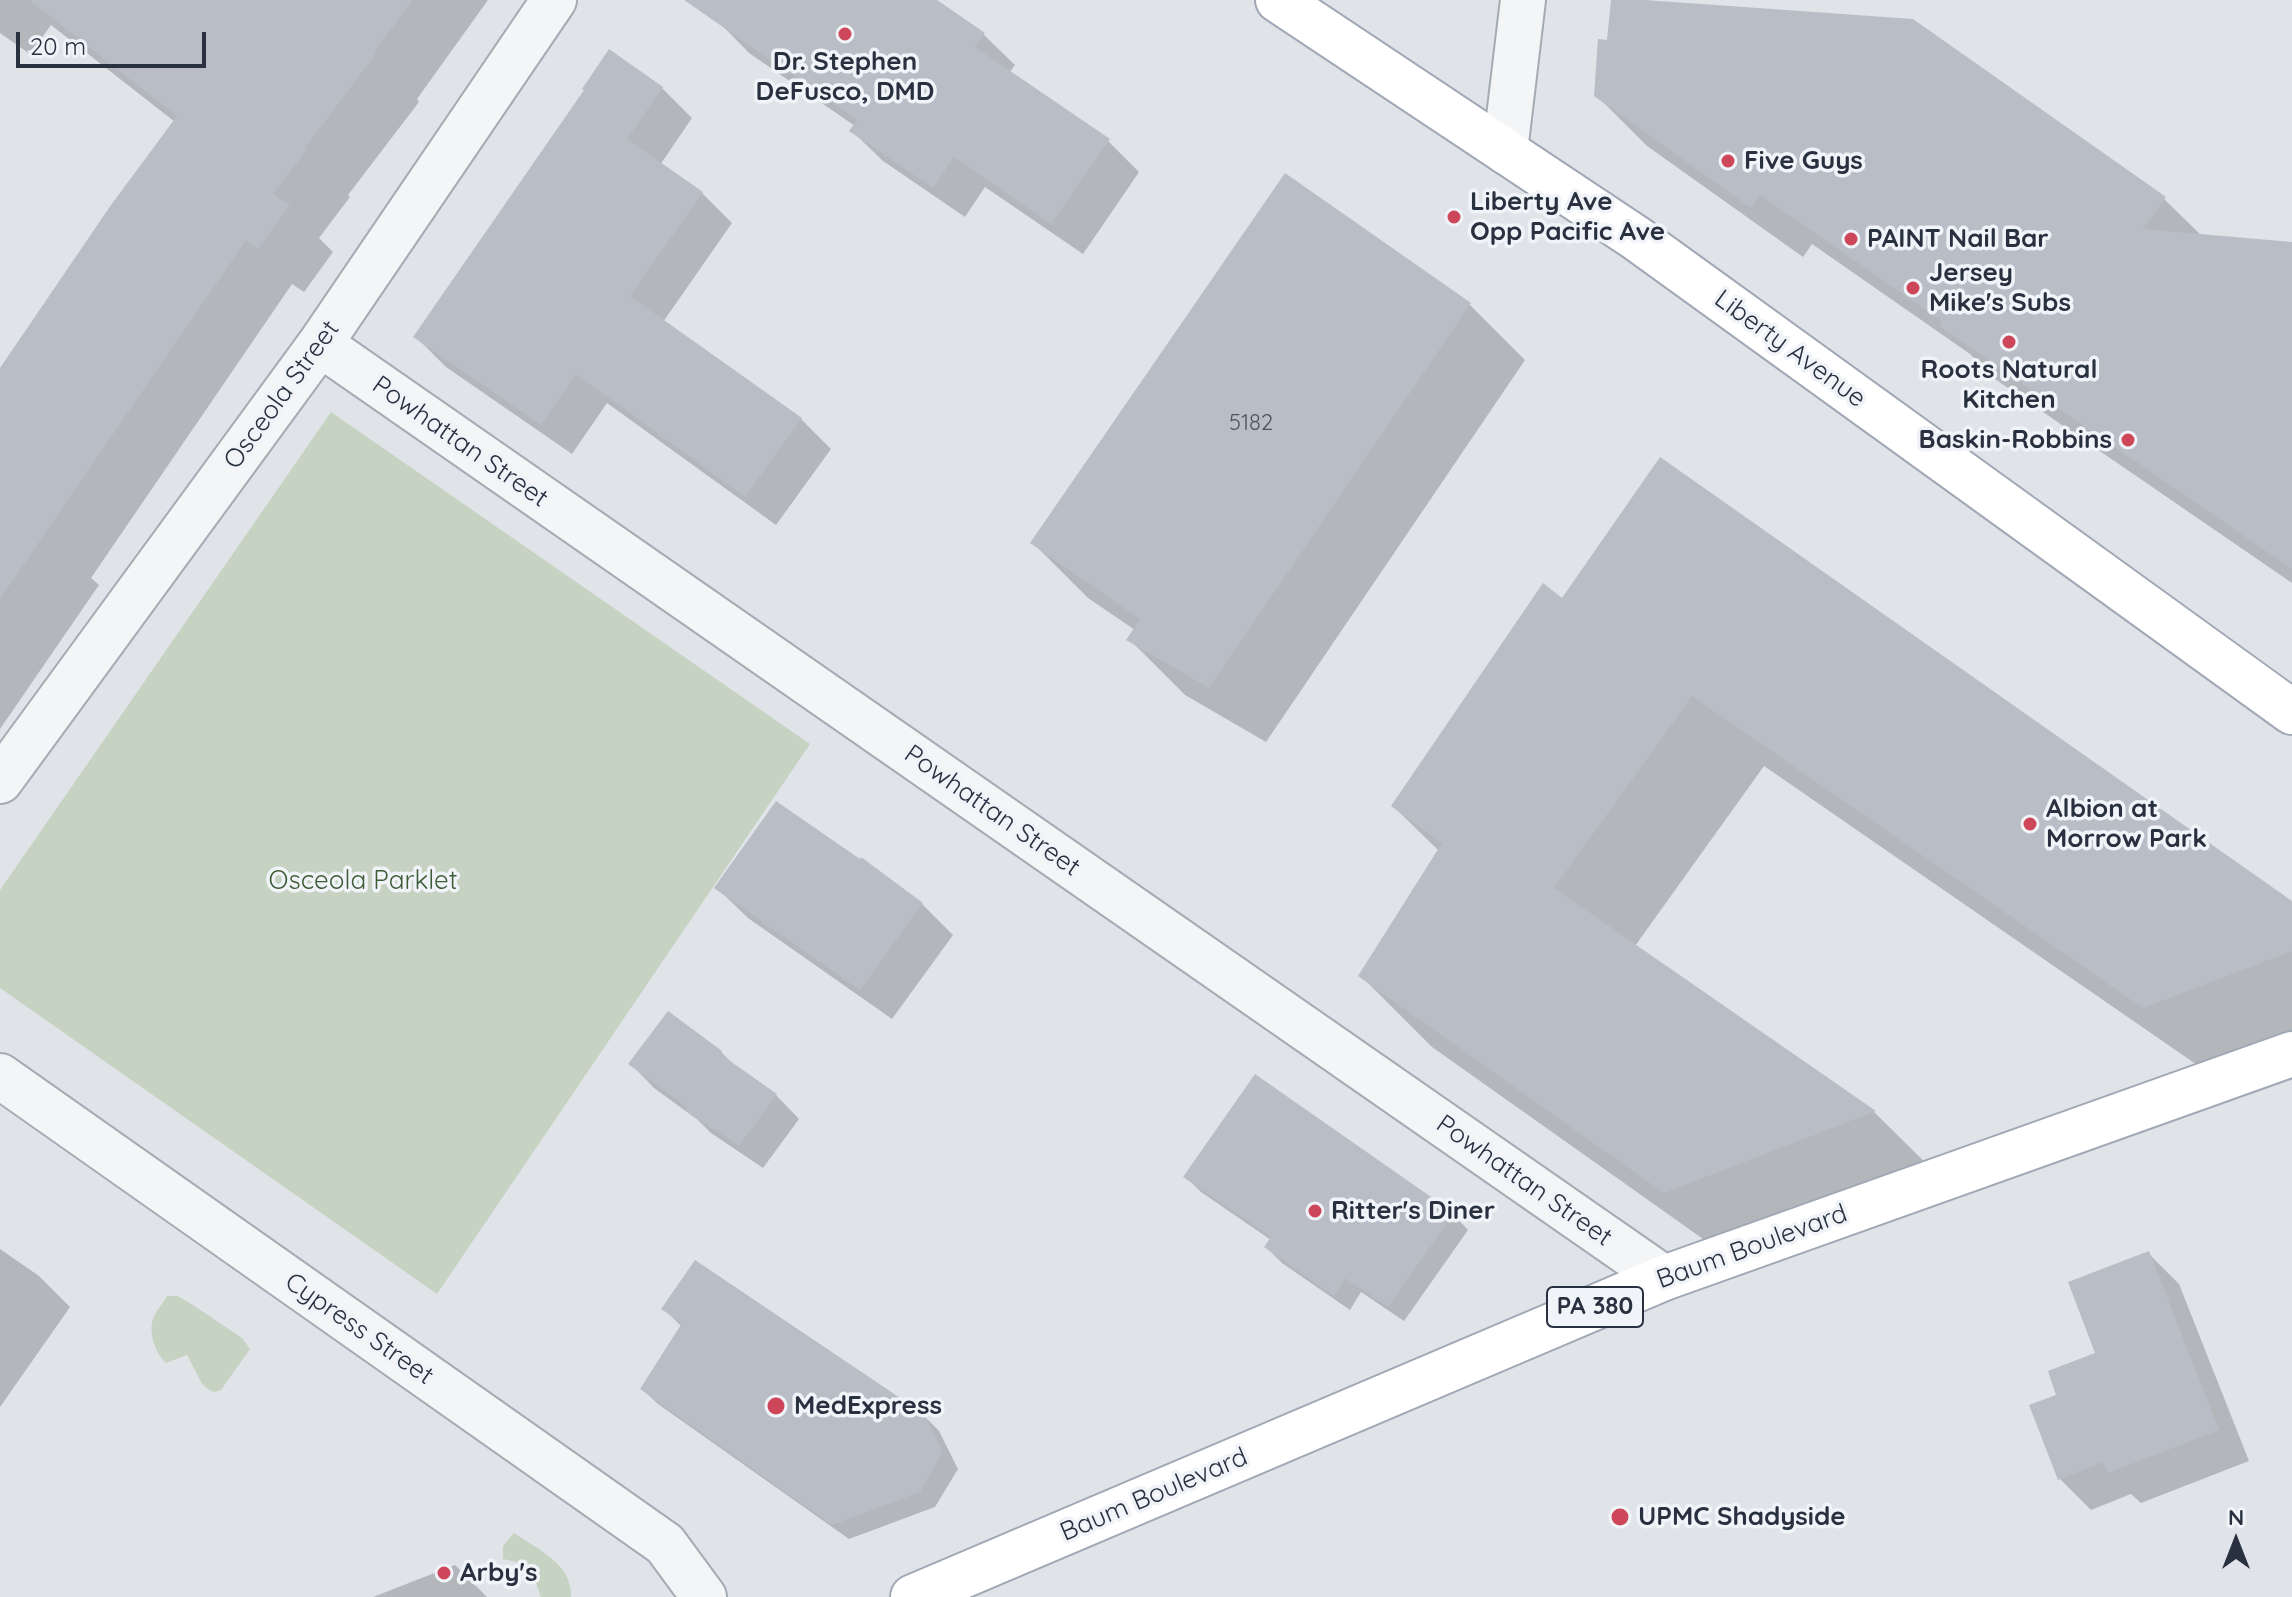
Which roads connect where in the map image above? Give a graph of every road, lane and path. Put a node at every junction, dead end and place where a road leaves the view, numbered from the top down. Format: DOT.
graph roads {
  1 [pos="554,0"];
  2 [pos="1278,0"];
  3 [pos="1523,0"];
  4 [pos="1505,151"];
  5 [pos="320,344"];
  6 [pos="2292,712"];
  7 [pos="0,781"];
  8 [pos="2292,1054"];
  9 [pos="0,1076"];
  10 [pos="1664,1278"];
  11 [pos="704,1597"];
  12 [pos="913,1597"];
  1 -- 5 [label="street, Osceola Street"];
  2 -- 4 [label="main road, Liberty Avenue"];
  3 -- 4 [label="street"];
  4 -- 6 [label="main road, Liberty Avenue"];
  5 -- 7 [label="street, Osceola Street"];
  5 -- 10 [label="street, Powhattan Street"];
  8 -- 10 [label="main road, Baum Boulevard / PA 380"];
  9 -- 11 [label="street, Cypress Street"];
  10 -- 12 [label="main road, Baum Boulevard / PA 380"];
}
